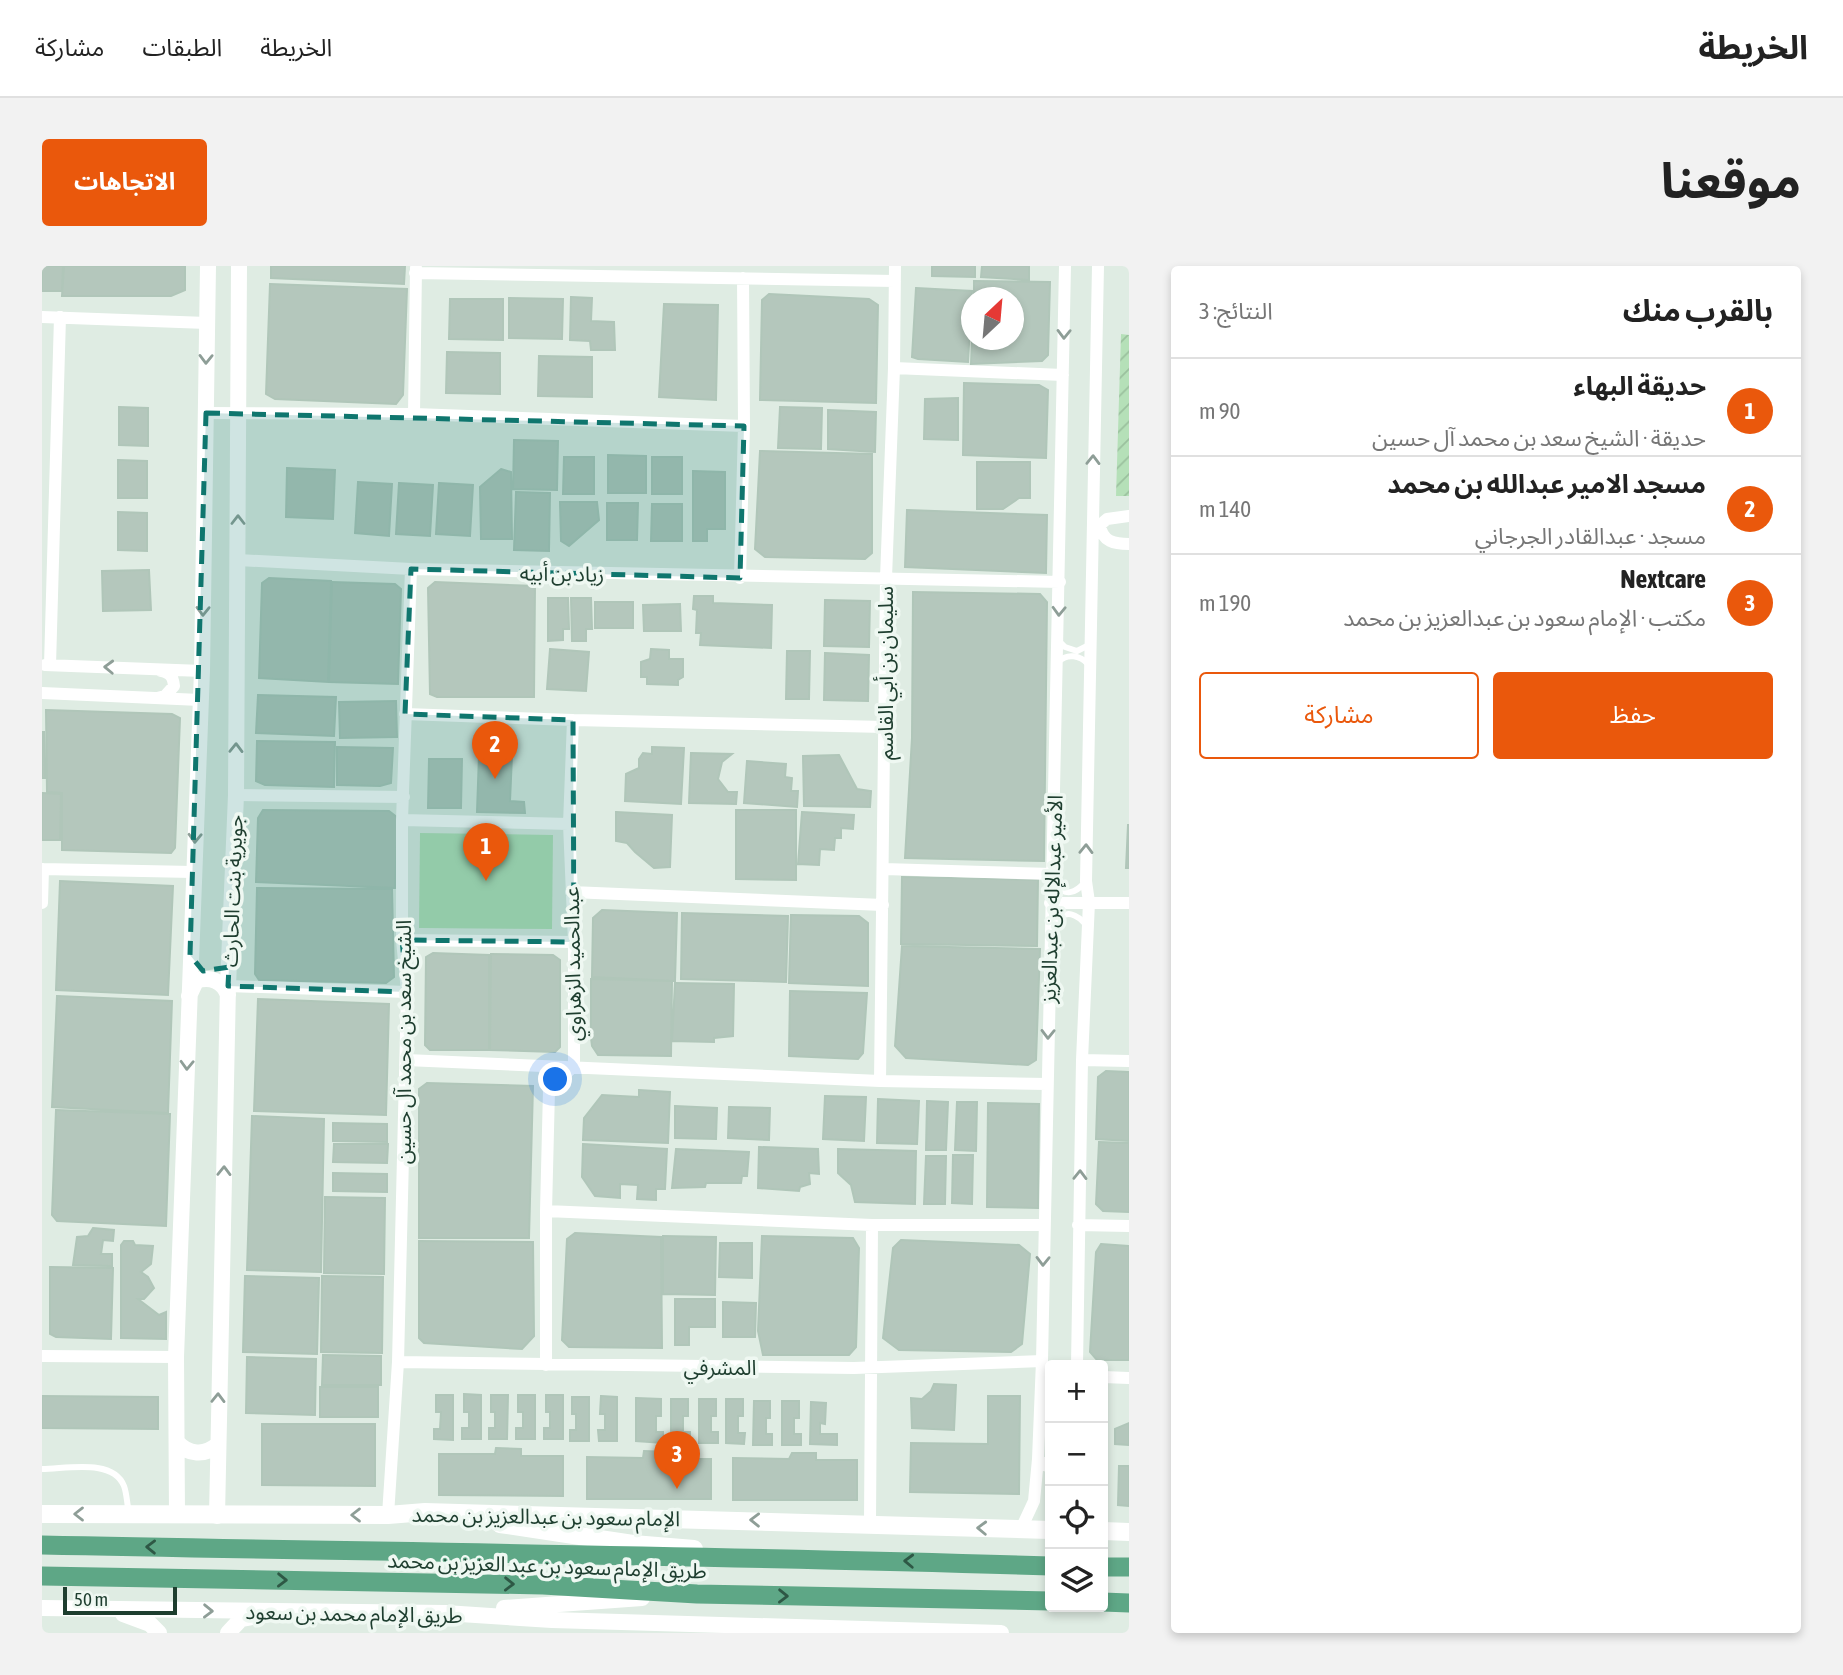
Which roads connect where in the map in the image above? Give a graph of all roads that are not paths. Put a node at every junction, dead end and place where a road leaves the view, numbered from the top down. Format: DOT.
graph roads {
  1 [pos="208,266"];
  2 [pos="239,266"];
  3 [pos="895,266"];
  4 [pos="1065,266"];
  5 [pos="1098,266"];
  6 [pos="415,270"];
  7 [pos="743,278"];
  8 [pos="895,281"];
  9 [pos="42,317"];
  10 [pos="60,317"];
  11 [pos="207,323"];
  12 [pos="894,368"];
  13 [pos="1063,375"];
  14 [pos="206,413"];
  15 [pos="239,413"];
  16 [pos="414,414"];
  17 [pos="744,426"];
  18 [pos="42,477"];
  19 [pos="56,478"];
  20 [pos="1129,516"];
  21 [pos="1129,544"];
  22 [pos="238,560"];
  23 [pos="411,569"];
  24 [pos="740,578"];
  25 [pos="886,578"];
  26 [pos="1060,582"];
  27 [pos="1058,640"];
  28 [pos="1089,645"];
  29 [pos="1058,663"];
  30 [pos="46,665"];
  31 [pos="1089,666"];
  32 [pos="156,669"];
  33 [pos="202,671"];
  34 [pos="42,693"];
  35 [pos="156,698"];
  36 [pos="200,700"];
  37 [pos="405,713"];
  38 [pos="573,720"];
  39 [pos="885,727"];
  40 [pos="236,795"];
  41 [pos="404,797"];
  42 [pos="402,820"];
  43 [pos="569,824"];
  44 [pos="43,869"];
  45 [pos="884,869"];
  46 [pos="194,872"];
  47 [pos="1052,879"];
  48 [pos="1086,881"];
  49 [pos="571,892"];
  50 [pos="1089,902"];
  51 [pos="42,903"];
  52 [pos="1050,903"];
  53 [pos="1129,903"];
  54 [pos="883,905"];
  55 [pos="1050,928"];
  56 [pos="1088,928"];
  57 [pos="402,940"];
  58 [pos="574,942"];
  59 [pos="190,955"];
  60 [pos="229,958"];
  61 [pos="228,990"];
  62 [pos="407,992"];
  63 [pos="188,996"];
  64 [pos="405,1060"];
  65 [pos="1082,1060"];
  66 [pos="1129,1061"];
  67 [pos="574,1066"];
  68 [pos="880,1081"];
  69 [pos="1047,1084"];
  70 [pos="546,1211"];
  71 [pos="872,1225"];
  72 [pos="1044,1225"];
  73 [pos="1079,1225"];
  74 [pos="1129,1226"];
  75 [pos="42,1356"];
  76 [pos="176,1357"];
  77 [pos="1077,1360"];
  78 [pos="398,1362"];
  79 [pos="1042,1362"];
  80 [pos="546,1365"];
  81 [pos="873,1367"];
  82 [pos="1108,1377"];
  83 [pos="1129,1378"];
  84 [pos="177,1442"];
  85 [pos="217,1445"];
  86 [pos="1038,1459"];
  87 [pos="1045,1464"];
  88 [pos="42,1469"];
  89 [pos="425,1512"];
  90 [pos="42,1514"];
  91 [pos="129,1514"];
  92 [pos="177,1514"];
  93 [pos="388,1515"];
  94 [pos="217,1516"];
  95 [pos="870,1523"];
  96 [pos="1021,1529"];
  97 [pos="1045,1530"];
  98 [pos="1108,1531"];
  99 [pos="1129,1532"];
  100 [pos="42,1545"];
  101 [pos="1129,1556"];
  102 [pos="809,1558"];
  103 [pos="1108,1560"];
  104 [pos="1045,1566"];
  105 [pos="1108,1567"];
  106 [pos="1129,1567"];
  107 [pos="42,1576"];
  108 [pos="697,1594"];
  109 [pos="1045,1601"];
  110 [pos="1108,1602"];
  111 [pos="1129,1603"];
  112 [pos="42,1608"];
  113 [pos="89,1609"];
  114 [pos="282,1610"];
  115 [pos="445,1613"];
  116 [pos="552,1626"];
  117 [pos="844,1631"];
  118 [pos="159,1633"];
  119 [pos="228,1633"];
  120 [pos="1001,1633"];
  1 -- 11 [label="street, جويرية بنت الحارث"];
  2 -- 15 [label="street, جويرية بنت الحارث"];
  3 -- 8 [label="street, سليمان بن أبي القاسم"];
  4 -- 13 [label="street, الأمير عبدالإله بن عبدالعزيز, one-way"];
  28 -- 5 [label="street, الأمير عبدالإله بن عبدالعزيز, one-way"];
  6 -- 7 [label="street"];
  6 -- 16 [label="street"];
  7 -- 8 [label="street"];
  7 -- 17 [label="street"];
  8 -- 12 [label="street, سليمان بن أبي القاسم"];
  9 -- 10 [label="street"];
  10 -- 11 [label="street"];
  10 -- 19 [label="street"];
  11 -- 14 [label="street, جويرية بنت الحارث, one-way"];
  12 -- 13 [label="street"];
  12 -- 25 [label="street, سليمان بن أبي القاسم"];
  13 -- 26 [label="street, الأمير عبدالإله بن عبدالعزيز"];
  14 -- 15 [label="street"];
  14 -- 33 [label="street, جويرية بنت الحارث, one-way"];
  15 -- 16 [label="street"];
  22 -- 15 [label="street, جويرية بنت الحارث, one-way"];
  16 -- 17 [label="street"];
  17 -- 24 [label="street"];
  18 -- 19 [label="street"];
  19 -- 30 [label="street"];
  20 -- 21 [label="street"];
  22 -- 23 [label="street, زياد بن أبيه"];
  40 -- 22 [label="street, جويرية بنت الحارث, one-way"];
  23 -- 24 [label="street, زياد بن أبيه"];
  23 -- 37 [label="street, الشيخ سعد بن محمد آل حسين"];
  24 -- 25 [label="street, زياد بن أبيه"];
  25 -- 26 [label="street, زياد بن أبيه"];
  25 -- 39 [label="street, سليمان بن أبي القاسم"];
  26 -- 27 [label="street, الأمير عبدالإله بن عبدالعزيز, one-way"];
  27 -- 28 [label="lane"];
  27 -- 29 [label="street, الأمير عبدالإله بن عبدالعزيز"];
  28 -- 31 [label="street, الأمير عبدالإله بن عبدالعزيز"];
  29 -- 31 [label="lane"];
  29 -- 47 [label="street, الأمير عبدالإله بن عبدالعزيز"];
  32 -- 30 [label="street, one-way"];
  48 -- 31 [label="street, الأمير عبدالإله بن عبدالعزيز, one-way"];
  32 -- 33 [label="street"];
  32 -- 35 [label="street"];
  33 -- 36 [label="street, جويرية بنت الحارث"];
  34 -- 35 [label="street"];
  35 -- 36 [label="street"];
  36 -- 46 [label="street, جويرية بنت الحارث, one-way"];
  37 -- 38 [label="street"];
  37 -- 41 [label="street, الشيخ سعد بن محمد آل حسين"];
  38 -- 39 [label="street"];
  38 -- 43 [label="street, عبدالحميد الزهراوي"];
  39 -- 45 [label="street, سليمان بن أبي القاسم"];
  40 -- 41 [label="street"];
  40 -- 60 [label="street, جويرية بنت الحارث"];
  41 -- 42 [label="street, الشيخ سعد بن محمد آل حسين"];
  42 -- 43 [label="street"];
  42 -- 57 [label="street, الشيخ سعد بن محمد آل حسين"];
  43 -- 49 [label="street, عبدالحميد الزهراوي"];
  44 -- 46 [label="street"];
  44 -- 51 [label="street"];
  45 -- 47 [label="street"];
  45 -- 54 [label="street, سليمان بن أبي القاسم"];
  46 -- 59 [label="street, جويرية بنت الحارث"];
  47 -- 48 [label="lane"];
  47 -- 52 [label="street, الأمير عبدالإله بن عبدالعزيز"];
  48 -- 50 [label="street, الأمير عبدالإله بن عبدالعزيز"];
  49 -- 54 [label="street"];
  49 -- 58 [label="street, عبدالحميد الزهراوي"];
  50 -- 52 [label="street"];
  50 -- 53 [label="street"];
  50 -- 56 [label="street, الأمير عبدالإله بن عبدالعزيز"];
  52 -- 55 [label="street, الأمير عبدالإله بن عبدالعزيز"];
  54 -- 68 [label="street, سليمان بن أبي القاسم"];
  55 -- 56 [label="lane"];
  55 -- 69 [label="street, الأمير عبدالإله بن عبدالعزيز, one-way"];
  56 -- 65 [label="street, الأمير عبدالإله بن عبدالعزيز"];
  57 -- 58 [label="street"];
  57 -- 62 [label="street, الشيخ سعد بن محمد آل حسين"];
  58 -- 67 [label="street, عبدالحميد الزهراوي"];
  59 -- 60 [label="street"];
  59 -- 63 [label="street, جويرية بنت الحارث"];
  60 -- 61 [label="street, جويرية بنت الحارث"];
  61 -- 62 [label="street"];
  61 -- 63 [label="street"];
  85 -- 61 [label="street, جويرية بنت الحارث, one-way"];
  62 -- 64 [label="street, الشيخ سعد بن محمد آل حسين"];
  63 -- 76 [label="street, جويرية بنت الحارث, one-way"];
  64 -- 67 [label="street"];
  64 -- 78 [label="street, الشيخ سعد بن محمد آل حسين"];
  65 -- 66 [label="street"];
  73 -- 65 [label="street, الأمير عبدالإله بن عبدالعزيز, one-way"];
  67 -- 68 [label="street"];
  67 -- 70 [label="street, عبدالحميد الزهراوي"];
  68 -- 69 [label="street"];
  69 -- 72 [label="street, الأمير عبدالإله بن عبدالعزيز"];
  70 -- 71 [label="street"];
  70 -- 80 [label="street, عبدالحميد الزهراوي"];
  71 -- 72 [label="street"];
  71 -- 81 [label="street"];
  72 -- 79 [label="street, الأمير عبدالإله بن عبدالعزيز, one-way"];
  73 -- 74 [label="street"];
  73 -- 77 [label="street, الأمير عبدالإله بن عبدالعزيز"];
  75 -- 76 [label="street"];
  76 -- 84 [label="street, جويرية بنت الحارث"];
  78 -- 80 [label="street, المشرفي"];
  78 -- 93 [label="street, الشيخ سعد بن محمد آل حسين"];
  79 -- 81 [label="street, المشرفي"];
  79 -- 86 [label="street, الأمير عبدالإله بن عبدالعزيز"];
  80 -- 81 [label="street, المشرفي"];
  81 -- 95 [label="street"];
  82 -- 83 [label="street"];
  84 -- 85 [label="street"];
  84 -- 92 [label="street, جويرية بنت الحارث"];
  85 -- 94 [label="street, جويرية بنت الحارث"];
  86 -- 87 [label="street"];
  86 -- 96 [label="street, الأمير عبدالإله بن عبدالعزيز"];
  88 -- 91 [label="lane"];
  89 -- 93 [label="main road, الإمام سعود بن عبدالعزيز بن محمد"];
  95 -- 89 [label="main road, الإمام سعود بن عبدالعزيز بن محمد, one-way"];
  89 -- 102 [label="main road"];
  91 -- 90 [label="main road, الإمام سعود بن عبدالعزيز بن محمد, one-way"];
  91 -- 92 [label="main road, الإمام سعود بن عبدالعزيز بن محمد"];
  92 -- 94 [label="main road, الإمام سعود بن عبدالعزيز بن محمد"];
  93 -- 94 [label="main road, الإمام سعود بن عبدالعزيز بن محمد, one-way"];
  96 -- 95 [label="main road, الإمام سعود بن عبدالعزيز بن محمد, one-way"];
  96 -- 97 [label="main road, الإمام سعود بن عبدالعزيز بن محمد"];
  98 -- 99 [label="main road"];
  102 -- 100 [label="main road, طريق الإمام سعود بن عبد العزيز بن محمد, one-way"];
  101 -- 103 [label="street"];
  104 -- 102 [label="main road, طريق الإمام سعود بن عبد العزيز بن محمد, one-way"];
  105 -- 106 [label="main road"];
  107 -- 108 [label="main road, طريق الإمام سعود بن عبد العزيز بن محمد, one-way"];
  108 -- 109 [label="main road, طريق الإمام سعود بن عبد العزيز بن محمد, one-way"];
  108 -- 115 [label="street"];
  110 -- 111 [label="main road"];
  112 -- 113 [label="street, طريق الإمام محمد بن سعود"];
  113 -- 114 [label="street, طريق الإمام محمد بن سعود, one-way"];
  113 -- 118 [label="street"];
  114 -- 115 [label="street, طريق الإمام محمد بن سعود"];
  114 -- 119 [label="street"];
  115 -- 116 [label="street, طريق الإمام محمد بن سعود"];
  116 -- 117 [label="street, طريق الإمام محمد بن سعود"];
  117 -- 120 [label="street, طريق الإمام محمد بن سعود"];
}
